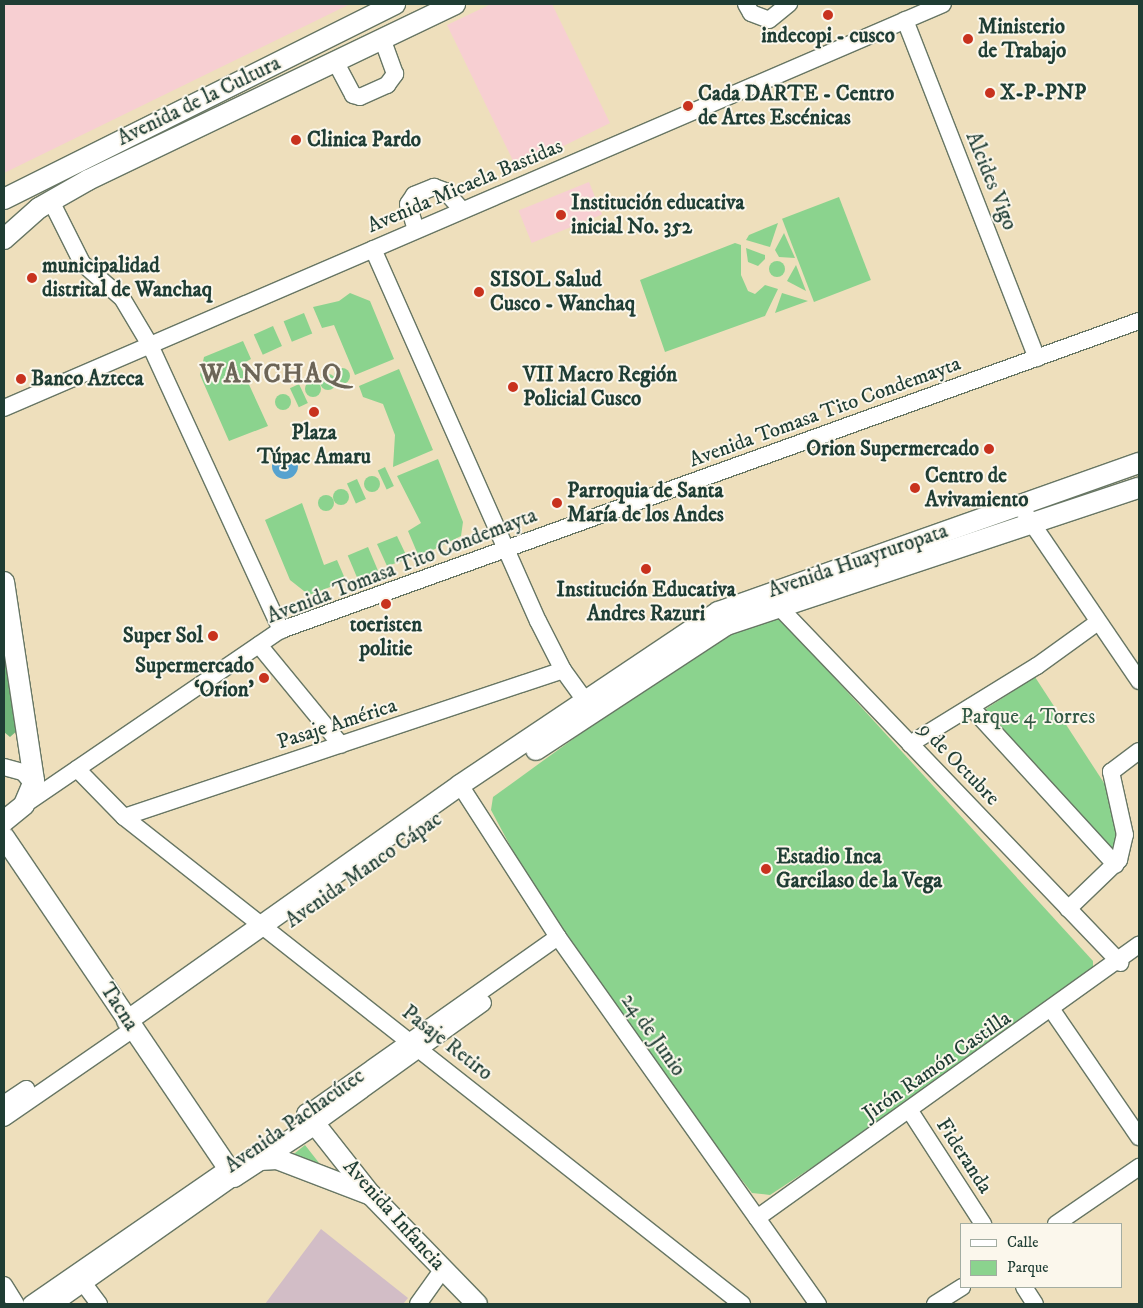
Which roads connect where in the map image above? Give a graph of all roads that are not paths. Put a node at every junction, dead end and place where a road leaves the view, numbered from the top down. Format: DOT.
graph roads {
  1 [pos="395,4"];
  2 [pos="455,4"];
  3 [pos="746,4"];
  4 [pos="789,4"];
  5 [pos="943,4"];
  6 [pos="429,9"];
  7 [pos="905,20"];
  8 [pos="382,38"];
  9 [pos="335,61"];
  10 [pos="4,199"];
  11 [pos="52,201"];
  12 [pos="462,210"];
  13 [pos="416,230"];
  14 [pos="4,239"];
  15 [pos="373,249"];
  16 [pos="1139,321"];
  17 [pos="150,345"];
  18 [pos="1037,358"];
  19 [pos="4,408"];
  20 [pos="1139,463"];
  21 [pos="1139,488"];
  22 [pos="1021,504"];
  23 [pos="1032,527"];
  24 [pos="506,549"];
  25 [pos="4,582"];
  26 [pos="776,590"];
  27 [pos="782,610"];
  28 [pos="722,618"];
  29 [pos="1098,622"];
  30 [pos="281,630"];
  31 [pos="259,645"];
  32 [pos="563,670"];
  33 [pos="1139,681"];
  34 [pos="971,707"];
  35 [pos="590,708"];
  36 [pos="910,744"];
  37 [pos="341,745"];
  38 [pos="1139,751"];
  39 [pos="4,767"];
  40 [pos="77,769"];
  41 [pos="34,785"];
  42 [pos="464,790"];
  43 [pos="24,805"];
  44 [pos="124,817"];
  45 [pos="4,821"];
  46 [pos="4,837"];
  47 [pos="1116,865"];
  48 [pos="1068,909"];
  49 [pos="267,931"];
  50 [pos="561,941"];
  51 [pos="1139,945"];
  52 [pos="1120,963"];
  53 [pos="1052,1010"];
  54 [pos="130,1025"];
  55 [pos="415,1044"];
  56 [pos="4,1104"];
  57 [pos="910,1111"];
  58 [pos="4,1118"];
  59 [pos="311,1119"];
  60 [pos="1139,1137"];
  61 [pos="260,1160"];
  62 [pos="1139,1167"];
  63 [pos="231,1173"];
  64 [pos="370,1194"];
  65 [pos="757,1218"];
  66 [pos="982,1223"];
  67 [pos="1057,1223"];
  68 [pos="443,1269"];
  69 [pos="84,1284"];
  70 [pos="4,1285"];
  71 [pos="960,1288"];
  72 [pos="1025,1288"];
  73 [pos="816,1303"];
  74 [pos="16,1304"];
  75 [pos="31,1304"];
  76 [pos="54,1304"];
  77 [pos="99,1304"];
  78 [pos="418,1304"];
  79 [pos="477,1304"];
  80 [pos="742,1304"];
  81 [pos="935,1304"];
  82 [pos="1035,1304"];
  1 -- 10 [label="main road, Avenida de la Cultura"];
  2 -- 6 [label="main road, Avenida de la Cultura"];
  3 -- 4 [label="street"];
  5 -- 7 [label="street, Avenida Micaela Bastidas"];
  6 -- 8 [label="main road, Avenida de la Cultura"];
  7 -- 12 [label="street, Avenida Micaela Bastidas"];
  7 -- 18 [label="street, Alcides Vigo"];
  8 -- 9 [label="main road, Avenida de la Cultura"];
  8 -- 9 [label="street"];
  9 -- 11 [label="main road, Avenida de la Cultura"];
  11 -- 14 [label="main road, Avenida de la Cultura"];
  11 -- 17 [label="street"];
  12 -- 13 [label="street, Avenida Micaela Bastidas"];
  12 -- 13 [label="street"];
  13 -- 15 [label="street, Avenida Micaela Bastidas"];
  15 -- 17 [label="street, Avenida Micaela Bastidas"];
  15 -- 24 [label="street"];
  16 -- 18 [label="street, Avenida Tomasa Tito Condemayta"];
  17 -- 19 [label="street, Avenida Micaela Bastidas"];
  17 -- 30 [label="street"];
  18 -- 24 [label="street, Avenida Tomasa Tito Condemayta"];
  20 -- 22 [label="main road, Avenida Huayruropata"];
  21 -- 23 [label="main road, Avenida Huayruropata"];
  22 -- 23 [label="street"];
  22 -- 26 [label="main road, Avenida Huayruropata"];
  23 -- 27 [label="main road, Avenida Huayruropata"];
  23 -- 29 [label="street"];
  24 -- 30 [label="street, Avenida Tomasa Tito Condemayta"];
  24 -- 32 [label="street"];
  25 -- 41 [label="main road"];
  26 -- 27 [label="street, 9 de Octubre"];
  26 -- 28 [label="main road, Avenida Huayruropata"];
  27 -- 28 [label="main road, Avenida Huayruropata"];
  27 -- 36 [label="street, 9 de Octubre"];
  28 -- 35 [label="main road, Avenida Manco Cápac"];
  29 -- 33 [label="street"];
  29 -- 34 [label="street"];
  30 -- 31 [label="street, Avenida Tomasa Tito Condemayta"];
  31 -- 37 [label="street"];
  31 -- 40 [label="street, Avenida Tomasa Tito Condemayta"];
  32 -- 35 [label="street"];
  32 -- 37 [label="street, Pasaje América"];
  34 -- 36 [label="street"];
  34 -- 47 [label="street"];
  35 -- 42 [label="main road, Avenida Manco Cápac"];
  36 -- 48 [label="street, 9 de Octubre"];
  37 -- 44 [label="street, Pasaje América"];
  38 -- 47 [label="street"];
  39 -- 41 [label="street"];
  40 -- 43 [label="street, Avenida Tomasa Tito Condemayta"];
  40 -- 44 [label="street, Pasaje Retiro"];
  41 -- 43 [label="main road"];
  42 -- 49 [label="main road, Avenida Manco Cápac"];
  42 -- 50 [label="street, 24 de Junio"];
  43 -- 45 [label="main road"];
  44 -- 49 [label="street, Pasaje Retiro"];
  46 -- 54 [label="main road, Tacna"];
  47 -- 48 [label="street"];
  48 -- 52 [label="street, 9 de Octubre"];
  49 -- 54 [label="main road, Avenida Manco Cápac"];
  49 -- 55 [label="street, Pasaje Retiro"];
  50 -- 55 [label="street, Avenida Pachacútec"];
  50 -- 65 [label="street, 24 de Junio"];
  51 -- 52 [label="street, Jirón Ramón Castilla"];
  52 -- 53 [label="street, Jirón Ramón Castilla"];
  53 -- 57 [label="street, Jirón Ramón Castilla"];
  53 -- 60 [label="street"];
  54 -- 56 [label="street, Avenida Manco Cápac"];
  54 -- 58 [label="street, Avenida Manco Cápac"];
  54 -- 63 [label="main road, Tacna"];
  55 -- 59 [label="street, Avenida Pachacútec"];
  55 -- 80 [label="street, Pasaje Retiro"];
  57 -- 65 [label="street, Jirón Ramón Castilla"];
  57 -- 66 [label="street, Fideranda"];
  59 -- 61 [label="main road, Avenida Pachacútec"];
  59 -- 63 [label="main road, Avenida Pachacútec"];
  59 -- 64 [label="main road, Avenida Infancia"];
  61 -- 63 [label="main road, Avenida Pachacútec"];
  61 -- 64 [label="main road"];
  62 -- 67 [label="street"];
  63 -- 69 [label="street, Avenida Pachacútec"];
  63 -- 75 [label="street, Avenida Pachacútec"];
  64 -- 68 [label="main road, Avenida Infancia"];
  65 -- 73 [label="street, 24 de Junio"];
  68 -- 78 [label="street"];
  68 -- 79 [label="main road, Avenida Infancia"];
  69 -- 76 [label="street, Avenida Pachacútec"];
  69 -- 77 [label="street"];
  70 -- 74 [label="street"];
  71 -- 81 [label="street"];
  72 -- 82 [label="street"];
}
